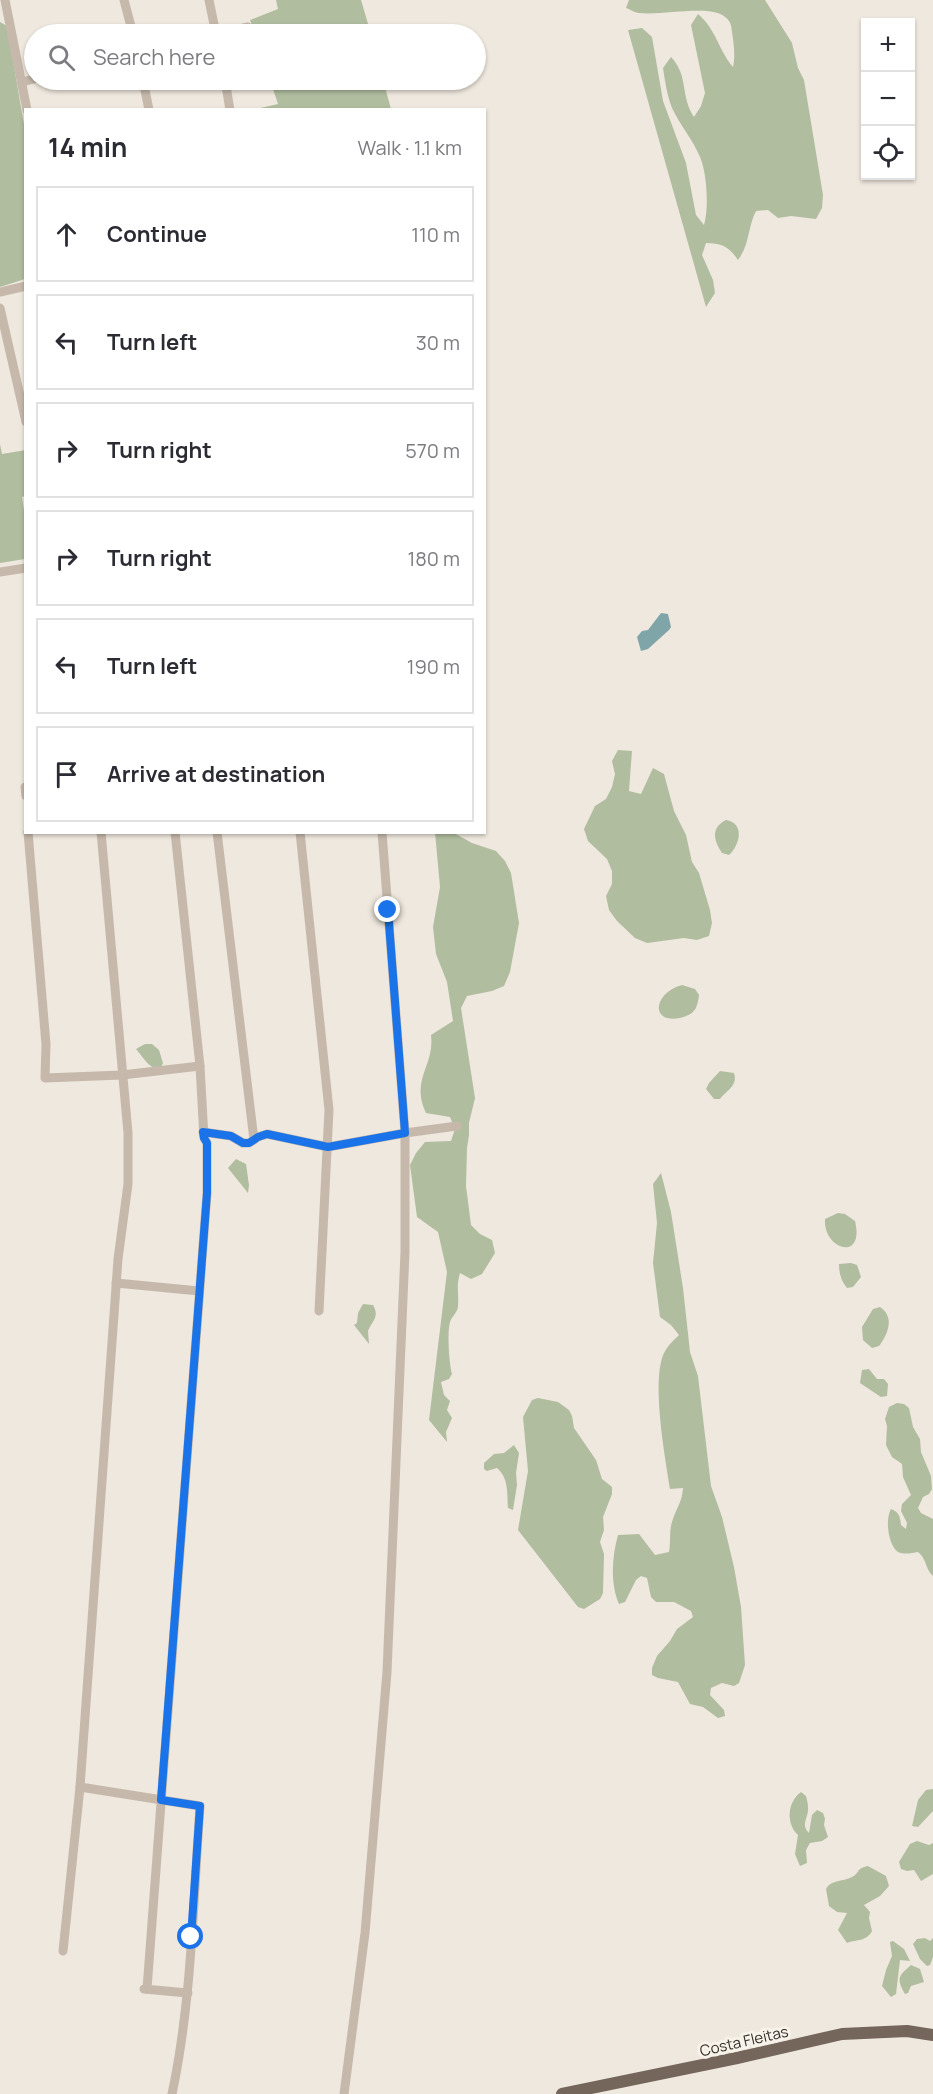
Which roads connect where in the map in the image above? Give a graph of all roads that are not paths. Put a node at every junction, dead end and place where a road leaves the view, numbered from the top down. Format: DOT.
graph roads {
  1 [pos="4,0"];
  2 [pos="124,0"];
  3 [pos="209,0"];
  4 [pos="130,24"];
  5 [pos="215,24"];
  6 [pos="22,82"];
  7 [pos="144,90"];
  8 [pos="227,90"];
  9 [pos="27,108"];
  10 [pos="149,108"];
  11 [pos="230,108"];
  12 [pos="24,286"];
  13 [pos="0,292"];
  14 [pos="0,308"];
  15 [pos="24,413"];
  16 [pos="24,567"];
  17 [pos="0,572"];
  18 [pos="28,834"];
  19 [pos="101,834"];
  20 [pos="175,834"];
  21 [pos="218,834"];
  22 [pos="300,834"];
  23 [pos="382,834"];
  24 [pos="200,1066"];
  25 [pos="122,1075"];
  26 [pos="457,1126"];
  27 [pos="405,1133"];
  28 [pos="203,1135"];
  29 [pos="254,1140"];
  30 [pos="328,1147"];
  31 [pos="116,1283"];
  32 [pos="196,1291"];
  33 [pos="319,1311"];
  34 [pos="80,1787"];
  35 [pos="159,1800"];
  36 [pos="63,1951"];
  37 [pos="188,1993"];
  38 [pos="933,2035"];
  39 [pos="172,2094"];
  40 [pos="344,2094"];
  41 [pos="562,2094"];
  1 -- 6 [label="street"];
  2 -- 4 [label="street"];
  3 -- 5 [label="street"];
  6 -- 9 [label="street"];
  7 -- 10 [label="street"];
  8 -- 11 [label="street"];
  12 -- 13 [label="street"];
  14 -- 15 [label="street"];
  16 -- 17 [label="street"];
  18 -- 25 [label="street"];
  19 -- 25 [label="street"];
  20 -- 24 [label="street"];
  21 -- 29 [label="street"];
  22 -- 30 [label="street"];
  23 -- 27 [label="street"];
  24 -- 25 [label="street"];
  24 -- 28 [label="street"];
  25 -- 31 [label="street"];
  26 -- 27 [label="street"];
  27 -- 30 [label="street"];
  27 -- 40 [label="street"];
  28 -- 29 [label="street"];
  28 -- 32 [label="street"];
  29 -- 30 [label="street"];
  30 -- 33 [label="street"];
  31 -- 32 [label="street"];
  31 -- 34 [label="street"];
  32 -- 35 [label="street"];
  34 -- 35 [label="street"];
  34 -- 36 [label="street"];
  35 -- 37 [label="street"];
  35 -- 37 [label="street"];
  37 -- 39 [label="street"];
  38 -- 41 [label="main road, Costa Fleitas"];
}
